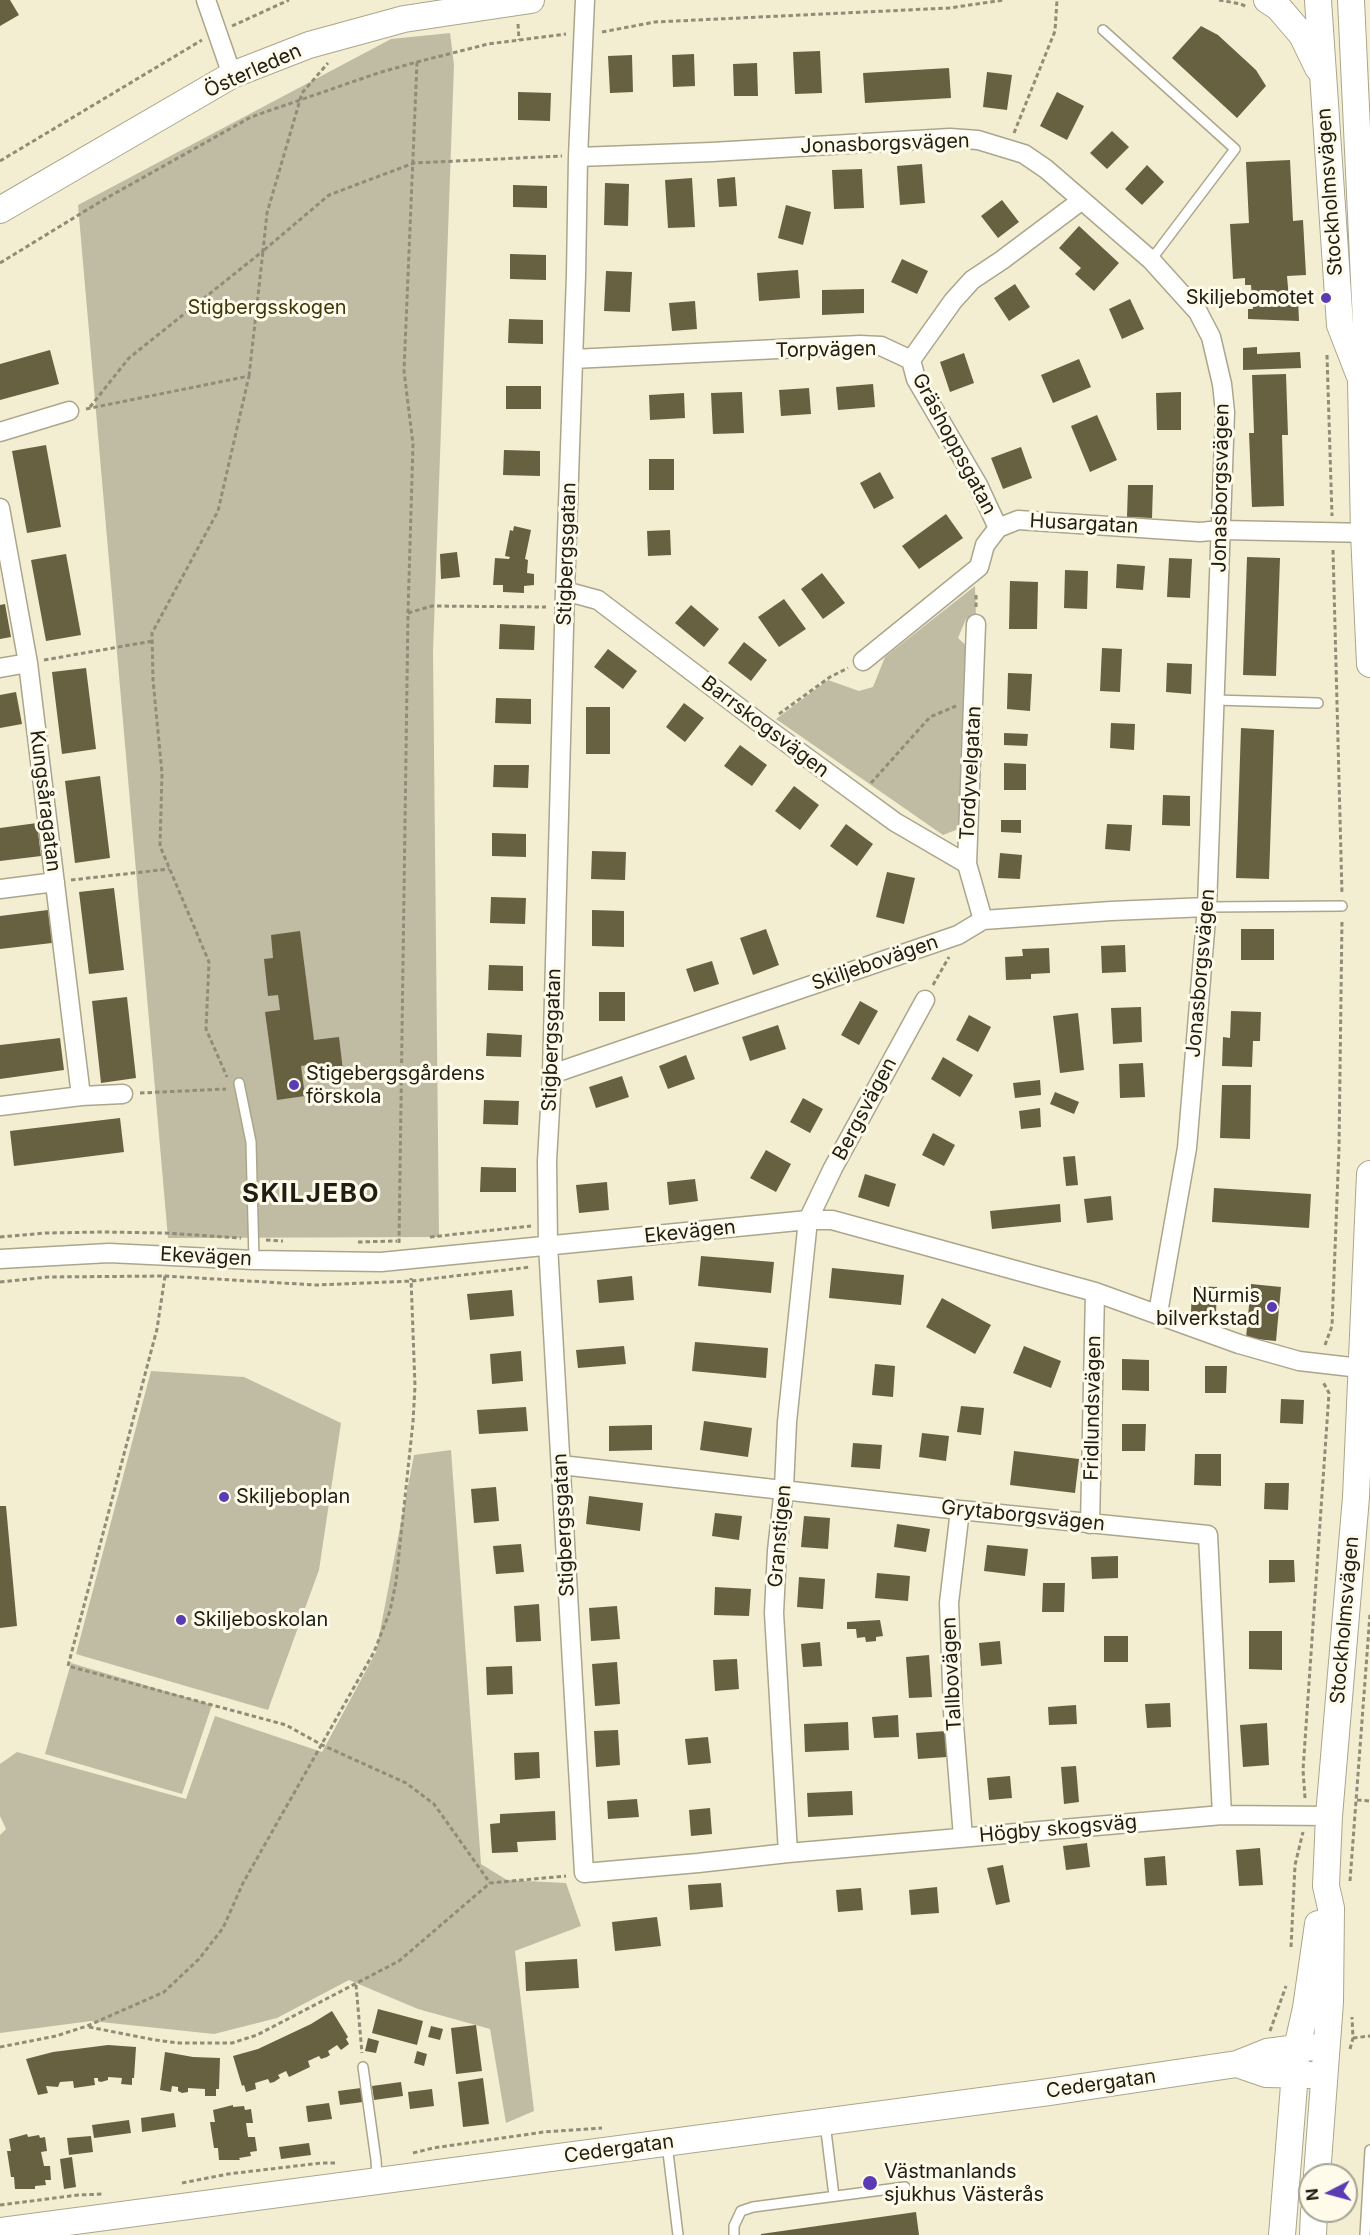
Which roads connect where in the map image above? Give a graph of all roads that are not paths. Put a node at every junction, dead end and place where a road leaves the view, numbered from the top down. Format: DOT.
graph roads {
  1 [pos="206,0"];
  2 [pos="531,0"];
  3 [pos="585,0"];
  4 [pos="1318,0"];
  5 [pos="1351,0"];
  6 [pos="1259,4"];
  7 [pos="1103,30"];
  8 [pos="232,75"];
  9 [pos="1322,76"];
  10 [pos="578,157"];
  11 [pos="1365,184"];
  12 [pos="1082,200"];
  13 [pos="0,210"];
  14 [pos="1151,260"];
  15 [pos="573,359"];
  16 [pos="911,360"];
  17 [pos="1361,380"];
  18 [pos="69,411"];
  19 [pos="0,432"];
  20 [pos="0,508"];
  21 [pos="998,528"];
  22 [pos="1221,530"];
  23 [pos="1367,533"];
  24 [pos="565,591"];
  25 [pos="976,624"];
  26 [pos="863,661"];
  27 [pos="28,663"];
  28 [pos="1370,664"];
  29 [pos="0,668"];
  30 [pos="1215,700"];
  31 [pos="1318,703"];
  32 [pos="967,864"];
  33 [pos="55,882"];
  34 [pos="0,889"];
  35 [pos="1342,906"];
  36 [pos="1207,907"];
  37 [pos="983,920"];
  38 [pos="925,1000"];
  39 [pos="552,1074"];
  40 [pos="239,1083"];
  41 [pos="123,1094"];
  42 [pos="81,1096"];
  43 [pos="0,1106"];
  44 [pos="1370,1174"];
  45 [pos="808,1220"];
  46 [pos="548,1245"];
  47 [pos="0,1259"];
  48 [pos="254,1260"];
  49 [pos="1095,1292"];
  50 [pos="1158,1313"];
  51 [pos="1360,1368"];
  52 [pos="561,1465"];
  53 [pos="784,1488"];
  54 [pos="1363,1498"];
  55 [pos="960,1510"];
  56 [pos="1090,1524"];
  57 [pos="1222,1815"];
  58 [pos="1316,1816"];
  59 [pos="963,1838"];
  60 [pos="788,1853"];
  61 [pos="1338,1884"];
  62 [pos="1326,2047"];
  63 [pos="1297,2048"];
  64 [pos="1237,2064"];
  65 [pos="363,2067"];
  66 [pos="1294,2074"];
  67 [pos="1324,2075"];
  68 [pos="825,2120"];
  69 [pos="667,2142"];
  70 [pos="1370,2150"];
  71 [pos="1318,2163"];
  72 [pos="377,2182"];
  73 [pos="905,2187"];
  74 [pos="834,2196"];
  75 [pos="0,2231"];
  76 [pos="678,2235"];
  77 [pos="734,2235"];
  78 [pos="1282,2235"];
  79 [pos="1365,2235"];
  1 -- 8 [label="street"];
  2 -- 8 [label="main road, Österleden"];
  3 -- 10 [label="street, Stigbergsgatan"];
  4 -- 9 [label="main road, Stockholmsvägen"];
  5 -- 11 [label="main road, Stockholmsvägen"];
  6 -- 9 [label="main road"];
  7 -- 14 [label="lane"];
  8 -- 13 [label="main road, Österleden"];
  9 -- 17 [label="main road, Stockholmsvägen"];
  10 -- 12 [label="street, Jonasborgsvägen"];
  10 -- 15 [label="street, Stigbergsgatan"];
  11 -- 17 [label="main road, Stockholmsvägen"];
  12 -- 14 [label="street, Jonasborgsvägen"];
  12 -- 16 [label="street"];
  14 -- 22 [label="street, Jonasborgsvägen"];
  15 -- 16 [label="street, Torpvägen"];
  15 -- 24 [label="street, Stigbergsgatan"];
  16 -- 21 [label="street, Gräshoppsgatan"];
  17 -- 23 [label="main road, Stockholmsvägen"];
  18 -- 19 [label="street"];
  20 -- 27 [label="street, Kungsåragatan"];
  21 -- 22 [label="street, Husargatan"];
  21 -- 26 [label="street"];
  22 -- 23 [label="street, Husargatan"];
  22 -- 30 [label="street, Jonasborgsvägen"];
  23 -- 28 [label="main road, Stockholmsvägen"];
  24 -- 32 [label="street, Barrskogsvägen"];
  24 -- 39 [label="street, Stigbergsgatan"];
  25 -- 32 [label="street, Tordyvelgatan"];
  27 -- 29 [label="street"];
  27 -- 33 [label="street, Kungsåragatan"];
  30 -- 31 [label="lane"];
  30 -- 36 [label="street, Jonasborgsvägen"];
  32 -- 37 [label="street, Tordyvelgatan"];
  33 -- 34 [label="street"];
  33 -- 42 [label="street, Kungsåragatan"];
  35 -- 36 [label="lane"];
  36 -- 37 [label="street, Skiljebovägen"];
  36 -- 50 [label="street, Jonasborgsvägen"];
  37 -- 39 [label="street, Skiljebovägen"];
  38 -- 45 [label="street, Bergsvägen"];
  39 -- 46 [label="street, Stigbergsgatan"];
  40 -- 48 [label="lane"];
  41 -- 42 [label="street"];
  42 -- 43 [label="street"];
  44 -- 51 [label="main road, Stockholmsvägen"];
  45 -- 46 [label="street, Ekevägen"];
  45 -- 49 [label="street, Ekevägen"];
  45 -- 53 [label="street, Granstigen"];
  46 -- 48 [label="street, Ekevägen"];
  46 -- 52 [label="street, Stigbergsgatan"];
  47 -- 48 [label="street, Ekevägen"];
  49 -- 50 [label="street, Ekevägen"];
  49 -- 56 [label="street, Fridlundsvägen"];
  50 -- 51 [label="street, Ekevägen"];
  51 -- 54 [label="main road, Stockholmsvägen"];
  52 -- 53 [label="street, Grytaborgsvägen"];
  52 -- 60 [label="street, Stigbergsgatan"];
  53 -- 55 [label="street, Grytaborgsvägen"];
  53 -- 60 [label="street, Granstigen"];
  54 -- 58 [label="main road, Stockholmsvägen"];
  55 -- 56 [label="street, Grytaborgsvägen"];
  55 -- 59 [label="street, Tallbovägen"];
  56 -- 57 [label="street, Grytaborgsvägen"];
  57 -- 58 [label="street, Högby skogsväg"];
  57 -- 59 [label="street, Högby skogsväg"];
  58 -- 61 [label="main road, Stockholmsvägen"];
  59 -- 60 [label="street, Högby skogsväg"];
  61 -- 62 [label="main road, Stockholmsvägen"];
  61 -- 63 [label="main road, Stockholmsvägen"];
  62 -- 63 [label="main road, Cedergatan"];
  62 -- 67 [label="main road, Stockholmsvägen"];
  63 -- 64 [label="main road, Cedergatan"];
  63 -- 66 [label="main road, Stockholmsvägen"];
  64 -- 66 [label="main road, Cedergatan"];
  64 -- 68 [label="main road, Cedergatan"];
  65 -- 72 [label="lane"];
  66 -- 67 [label="main road, Cedergatan"];
  66 -- 78 [label="main road, Stockholmsvägen"];
  67 -- 71 [label="main road, Stockholmsvägen"];
  68 -- 69 [label="main road, Cedergatan"];
  68 -- 74 [label="lane"];
  69 -- 72 [label="main road, Cedergatan"];
  69 -- 76 [label="lane"];
  70 -- 79 [label="lane"];
  72 -- 75 [label="main road, Cedergatan"];
  73 -- 74 [label="lane"];
  74 -- 77 [label="lane"];
}
